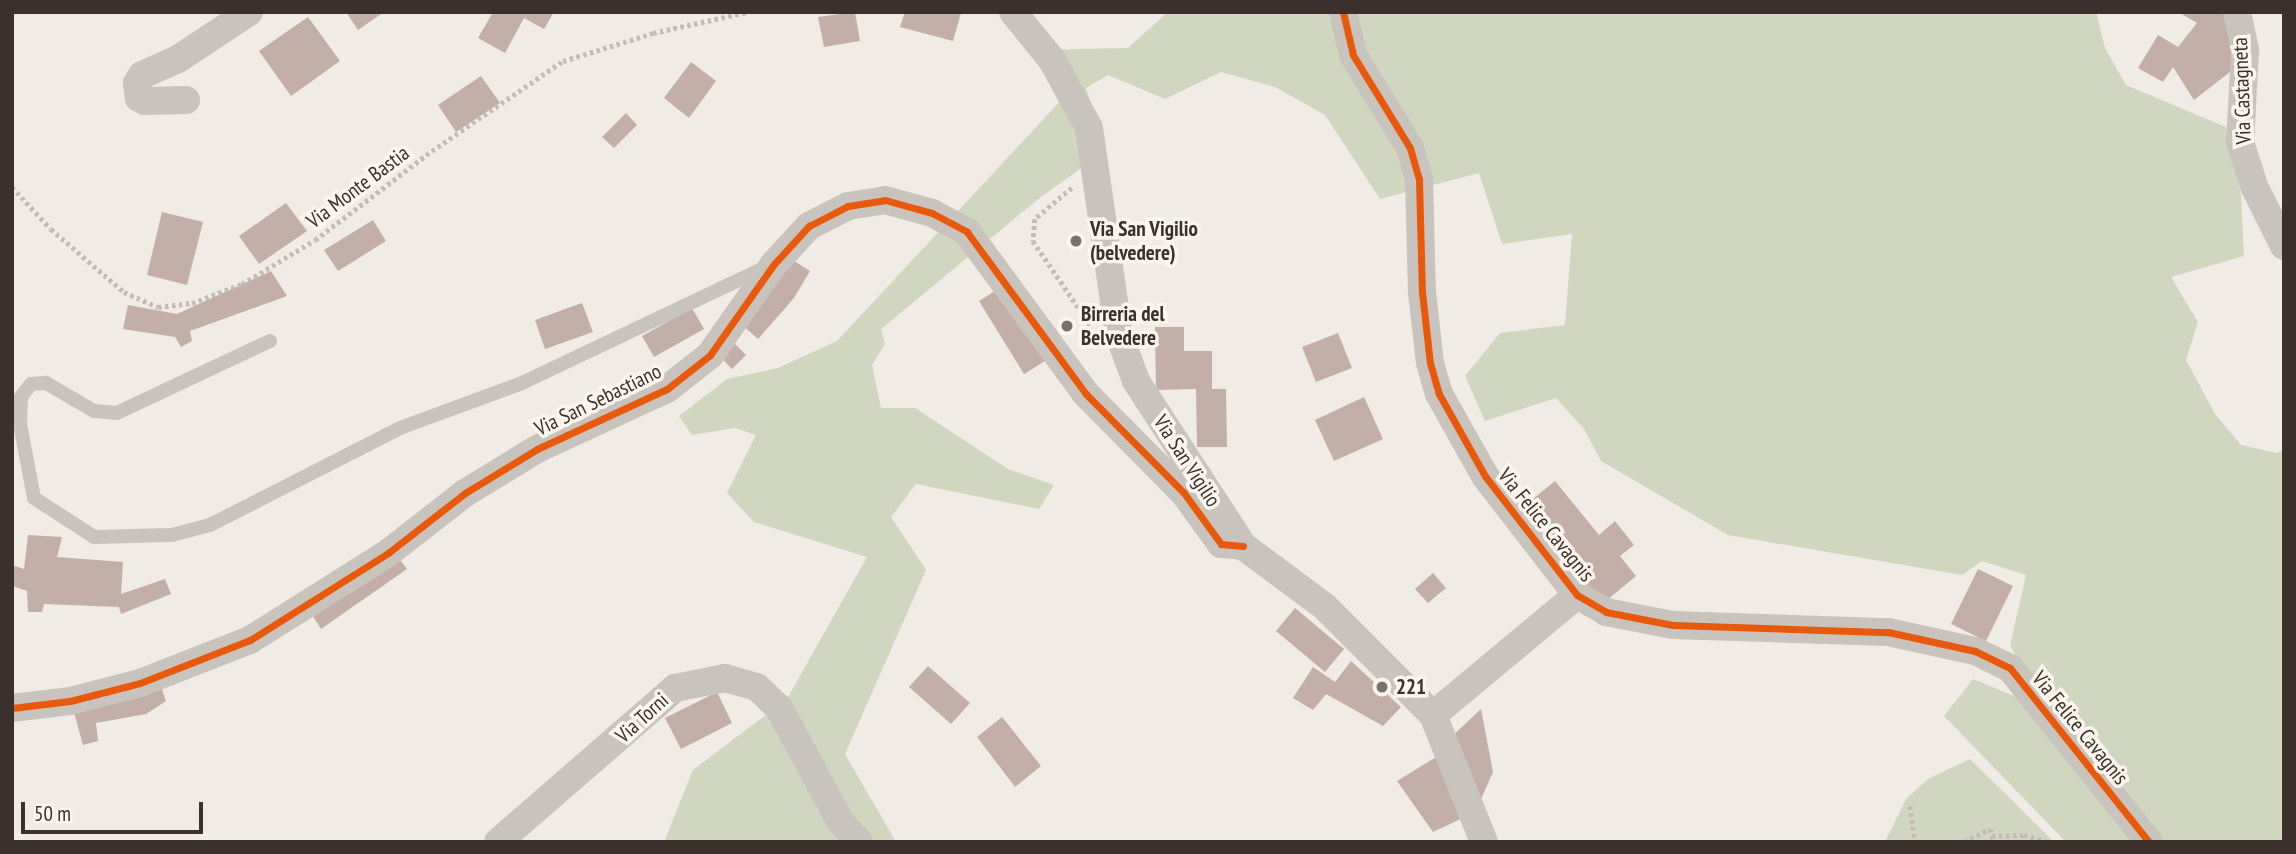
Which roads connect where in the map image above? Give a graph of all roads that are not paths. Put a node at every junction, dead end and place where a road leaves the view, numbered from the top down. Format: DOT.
graph roads {
  1 [pos="249,12"];
  2 [pos="1013,12"];
  3 [pos="1343,12"];
  4 [pos="2237,12"];
  5 [pos="186,100"];
  6 [pos="2284,246"];
  7 [pos="774,264"];
  8 [pos="270,341"];
  9 [pos="1243,546"];
  10 [pos="1577,595"];
  11 [pos="12,708"];
  12 [pos="1433,715"];
  13 [pos="498,842"];
  14 [pos="859,842"];
  15 [pos="1484,842"];
  16 [pos="2149,842"];
  1 -- 5 [label="street"];
  2 -- 9 [label="street, Via San Vigilio"];
  3 -- 10 [label="street, Via Felice Cavagnis"];
  4 -- 6 [label="street, Via Castagneta"];
  7 -- 8 [label="lane, Via San Sebastiano"];
  7 -- 9 [label="street, Via San Sebastiano"];
  7 -- 11 [label="street, Via San Sebastiano"];
  9 -- 12 [label="street, Via San Vigilio"];
  10 -- 12 [label="street, Via Felice Cavagnis"];
  10 -- 16 [label="street, Via Felice Cavagnis"];
  12 -- 15 [label="street, Via San Vigilio"];
  13 -- 14 [label="street, Via Torni"];
}
